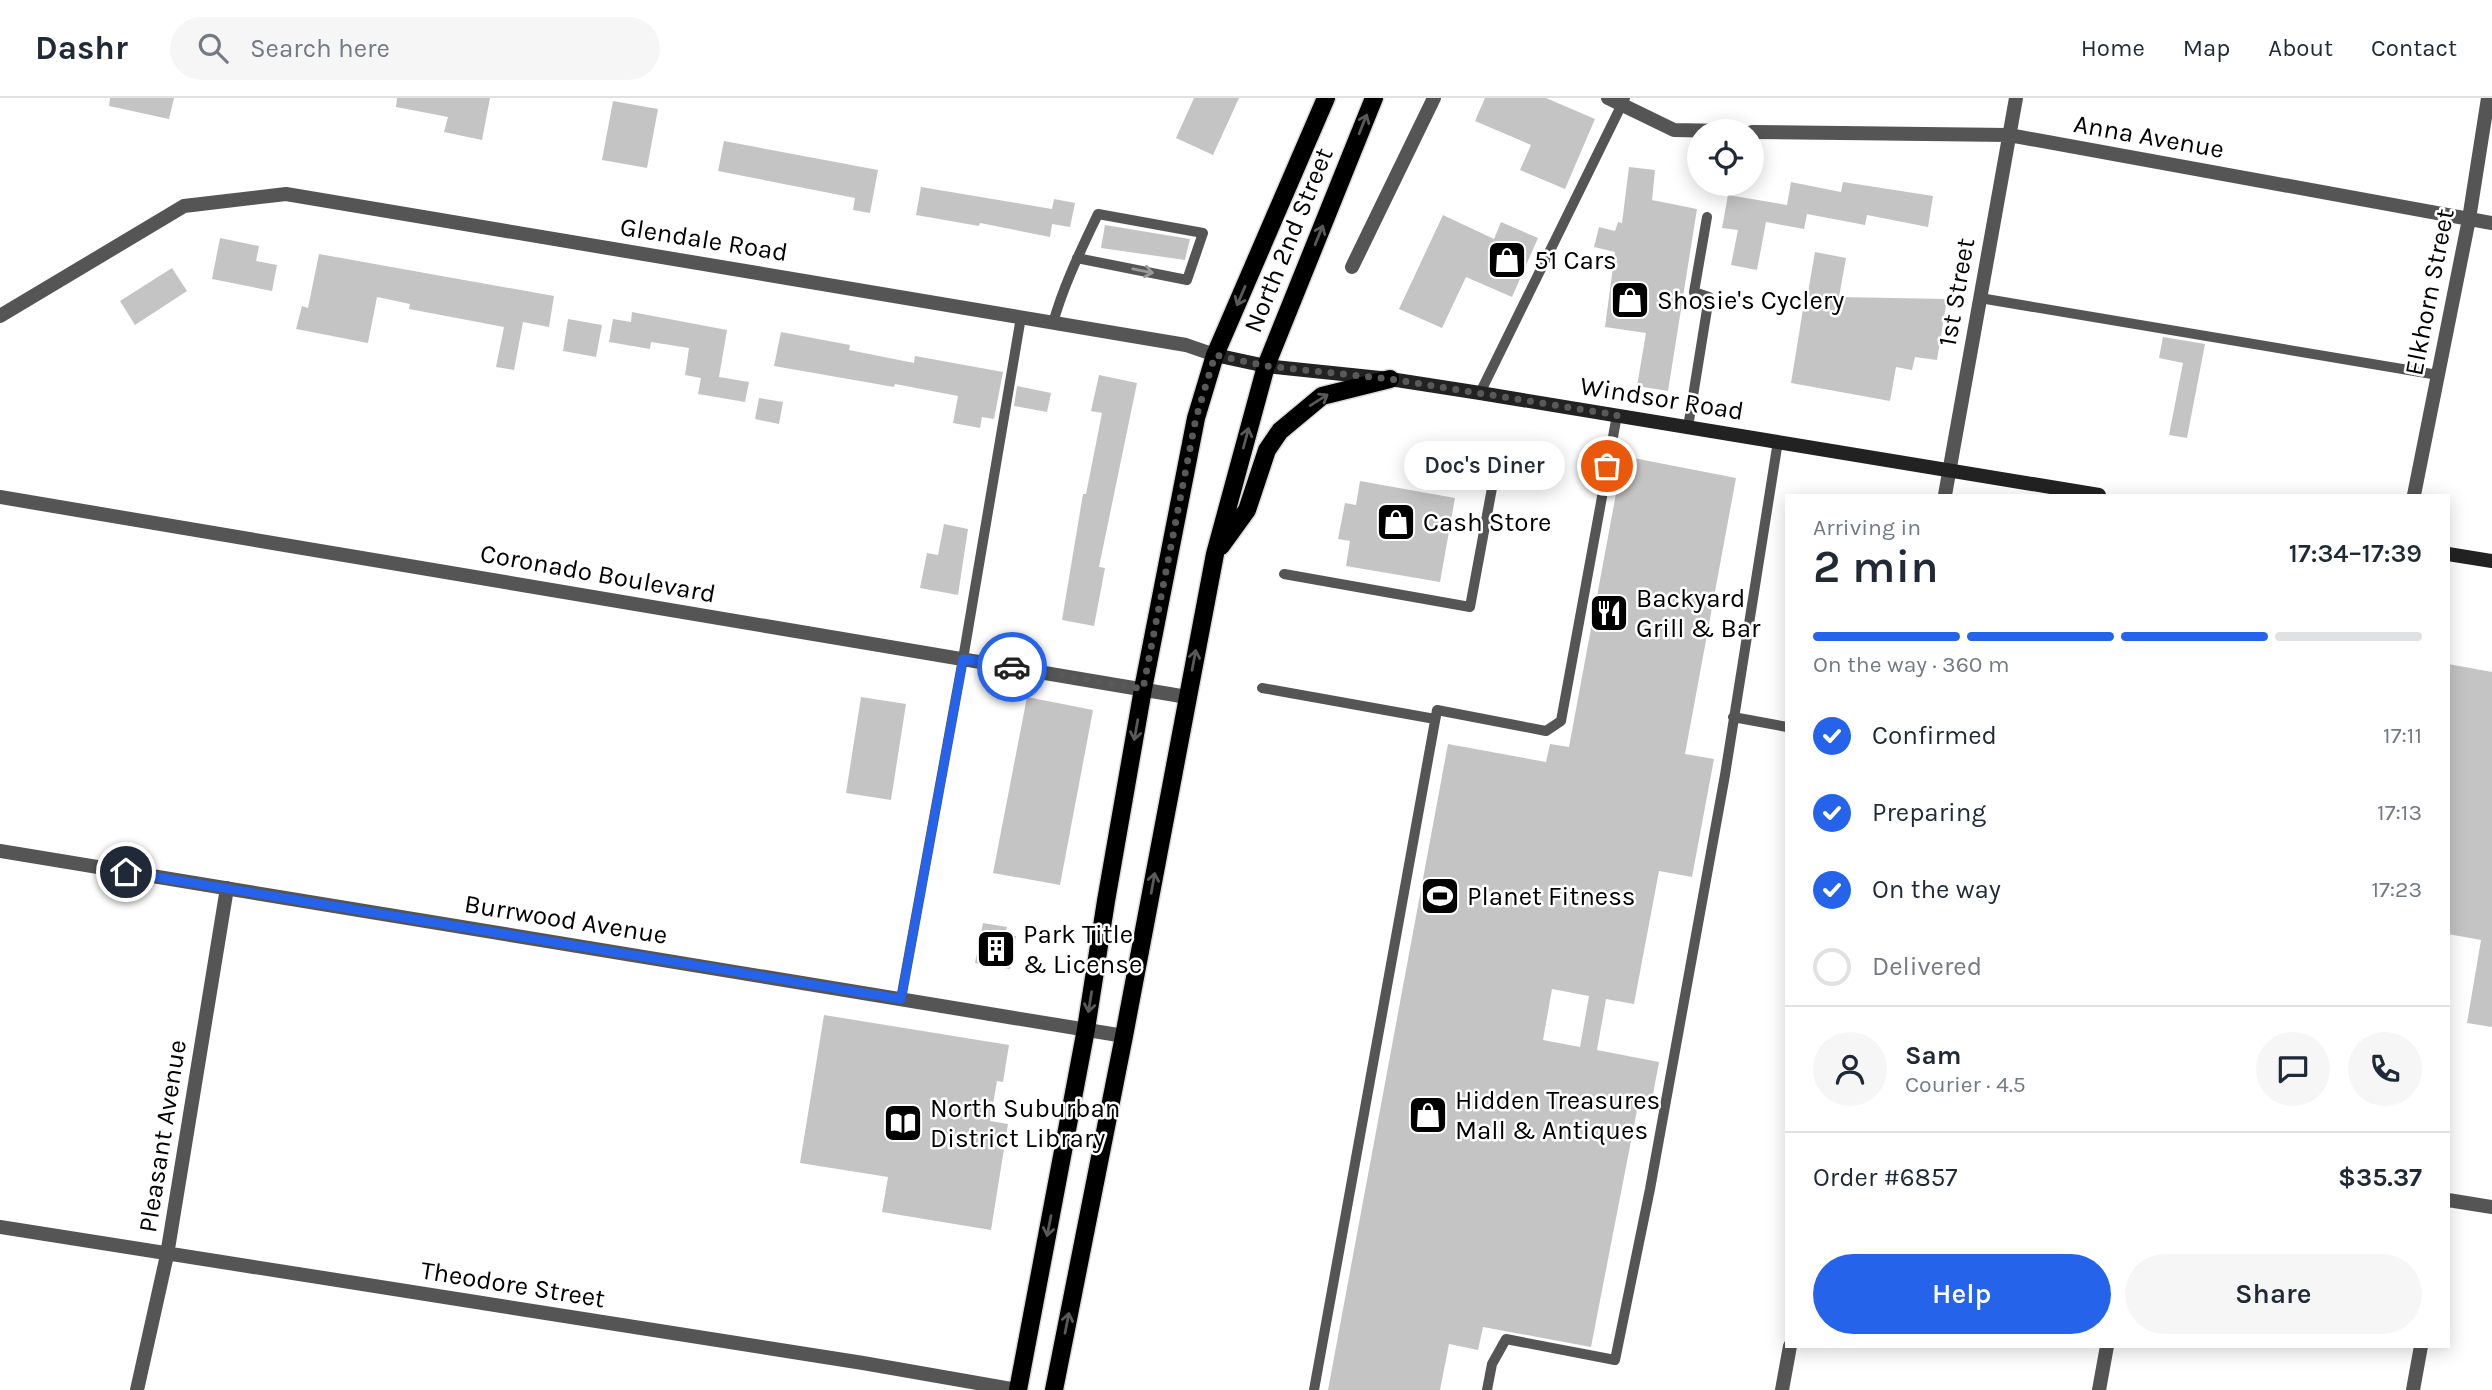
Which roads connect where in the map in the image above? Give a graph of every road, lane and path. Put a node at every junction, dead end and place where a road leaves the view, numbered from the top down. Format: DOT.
graph roads {
  1 [pos="1326,98"];
  2 [pos="1374,98"];
  3 [pos="1434,98"];
  4 [pos="1608,98"];
  5 [pos="2016,98"];
  6 [pos="2488,98"];
  7 [pos="1623,101"];
  8 [pos="1687,131"];
  9 [pos="1764,132"];
  10 [pos="2009,135"];
  11 [pos="1707,217"];
  12 [pos="2469,219"];
  13 [pos="2492,223"];
  14 [pos="1076,258"];
  15 [pos="1352,267"];
  16 [pos="1980,298"];
  17 [pos="0,316"];
  18 [pos="1021,317"];
  19 [pos="1053,323"];
  20 [pos="1215,355"];
  21 [pos="1266,366"];
  22 [pos="2438,375"];
  23 [pos="1390,379"];
  24 [pos="1480,393"];
  25 [pos="1617,415"];
  26 [pos="1688,427"];
  27 [pos="1777,441"];
  28 [pos="1497,461"];
  29 [pos="1950,470"];
  30 [pos="1945,494"];
  31 [pos="2093,494"];
  32 [pos="2414,494"];
  33 [pos="0,497"];
  34 [pos="1215,554"];
  35 [pos="2450,554"];
  36 [pos="2492,561"];
  37 [pos="1284,574"];
  38 [pos="963,659"];
  39 [pos="1262,688"];
  40 [pos="1143,689"];
  41 [pos="1187,697"];
  42 [pos="1733,717"];
  43 [pos="1435,719"];
  44 [pos="1785,727"];
  45 [pos="0,851"];
  46 [pos="227,888"];
  47 [pos="901,999"];
  48 [pos="1086,1029"];
  49 [pos="1124,1035"];
  50 [pos="2450,1200"];
  51 [pos="2492,1207"];
  52 [pos="0,1227"];
  53 [pos="167,1255"];
  54 [pos="1790,1348"];
  55 [pos="2107,1348"];
  56 [pos="2421,1348"];
  57 [pos="137,1390"];
  58 [pos="1018,1390"];
  59 [pos="1054,1390"];
  60 [pos="1314,1390"];
  61 [pos="1486,1390"];
  62 [pos="1782,1390"];
  63 [pos="2099,1390"];
  64 [pos="2413,1390"];
  1 -- 20 [label="main road, North 2nd Street, one-way"];
  21 -- 2 [label="main road, North 2nd Street, one-way"];
  3 -- 15 [label="street"];
  4 -- 7 [label="street"];
  5 -- 10 [label="street, 1st Street"];
  6 -- 12 [label="street, Elkhorn Street"];
  7 -- 8 [label="street"];
  7 -- 24 [label="lane"];
  9 -- 10 [label="street, Anna Avenue"];
  10 -- 12 [label="street, Anna Avenue"];
  10 -- 16 [label="street, 1st Street"];
  11 -- 26 [label="lane"];
  12 -- 13 [label="street, Anna Avenue"];
  12 -- 22 [label="street, Elkhorn Street"];
  14 -- 14 [label="lane, one-way"];
  14 -- 19 [label="lane"];
  16 -- 22 [label="lane"];
  16 -- 29 [label="street, 1st Street"];
  17 -- 18 [label="street, Glendale Road"];
  18 -- 19 [label="street, Glendale Road"];
  18 -- 38 [label="lane"];
  19 -- 20 [label="street, Glendale Road"];
  20 -- 21 [label="street, Windsor Road"];
  20 -- 40 [label="main road, North 2nd Street"];
  21 -- 23 [label="street, Windsor Road"];
  34 -- 21 [label="main road, North 2nd Street, one-way"];
  22 -- 32 [label="street, Elkhorn Street"];
  23 -- 24 [label="street, Windsor Road"];
  34 -- 23 [label="main road, one-way"];
  24 -- 25 [label="street, Windsor Road"];
  25 -- 26 [label="street, Windsor Road"];
  25 -- 43 [label="lane"];
  26 -- 27 [label="street, Windsor Road"];
  27 -- 29 [label="street, Windsor Road"];
  27 -- 42 [label="lane"];
  28 -- 37 [label="lane"];
  29 -- 30 [label="street, 1st Street"];
  29 -- 31 [label="street, Windsor Road"];
  33 -- 38 [label="street, Coronado Boulevard"];
  41 -- 34 [label="main road, North 2nd Street, one-way"];
  35 -- 36 [label="street"];
  38 -- 40 [label="street, Coronado Boulevard"];
  38 -- 47 [label="lane"];
  39 -- 43 [label="lane"];
  40 -- 41 [label="street, Coronado Boulevard"];
  40 -- 48 [label="main road, North 2nd Street, one-way"];
  49 -- 41 [label="main road, North 2nd Street, one-way"];
  42 -- 44 [label="lane"];
  42 -- 61 [label="lane"];
  43 -- 60 [label="lane"];
  45 -- 46 [label="street, Burrwood Avenue"];
  46 -- 47 [label="street, Burrwood Avenue"];
  46 -- 53 [label="street, Pleasant Avenue"];
  47 -- 48 [label="street, Burrwood Avenue"];
  48 -- 49 [label="street, Burrwood Avenue"];
  48 -- 58 [label="main road, North 2nd Street, one-way"];
  59 -- 49 [label="main road, North 2nd Street, one-way"];
  50 -- 51 [label="street"];
  52 -- 53 [label="street, Theodore Street"];
  53 -- 57 [label="street, Pleasant Avenue"];
  53 -- 58 [label="street, Theodore Street"];
  54 -- 62 [label="street"];
  55 -- 63 [label="street"];
  56 -- 64 [label="street"];
}
